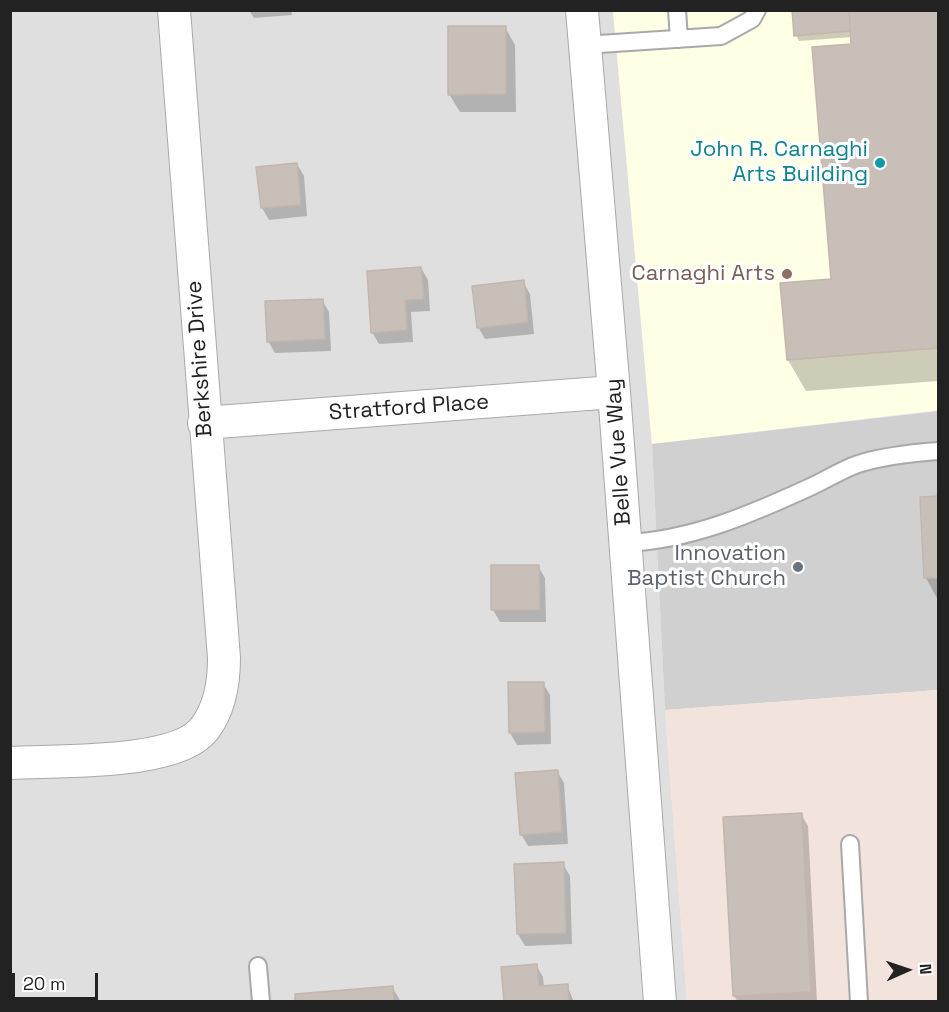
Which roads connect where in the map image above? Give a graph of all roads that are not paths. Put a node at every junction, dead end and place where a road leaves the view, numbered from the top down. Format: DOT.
graph roads {
  1 [pos="174,10"];
  2 [pos="582,10"];
  3 [pos="677,10"];
  4 [pos="757,10"];
  5 [pos="679,39"];
  6 [pos="584,45"];
  7 [pos="614,392"];
  8 [pos="204,423"];
  9 [pos="939,451"];
  10 [pos="626,543"];
  11 [pos="10,762"];
  12 [pos="850,844"];
  13 [pos="258,966"];
  14 [pos="261,1002"];
  15 [pos="660,1002"];
  16 [pos="859,1002"];
  1 -- 8 [label="street, Berkshire Drive"];
  2 -- 6 [label="street, Belle Vue Way"];
  3 -- 5 [label="lane"];
  4 -- 5 [label="lane"];
  5 -- 6 [label="lane"];
  6 -- 7 [label="street, Belle Vue Way"];
  7 -- 8 [label="street, Stratford Place"];
  7 -- 10 [label="street, Belle Vue Way"];
  8 -- 11 [label="street, Berkshire Drive"];
  9 -- 10 [label="lane"];
  10 -- 15 [label="street, Belle Vue Way"];
  12 -- 16 [label="lane"];
  13 -- 14 [label="lane"];
}
